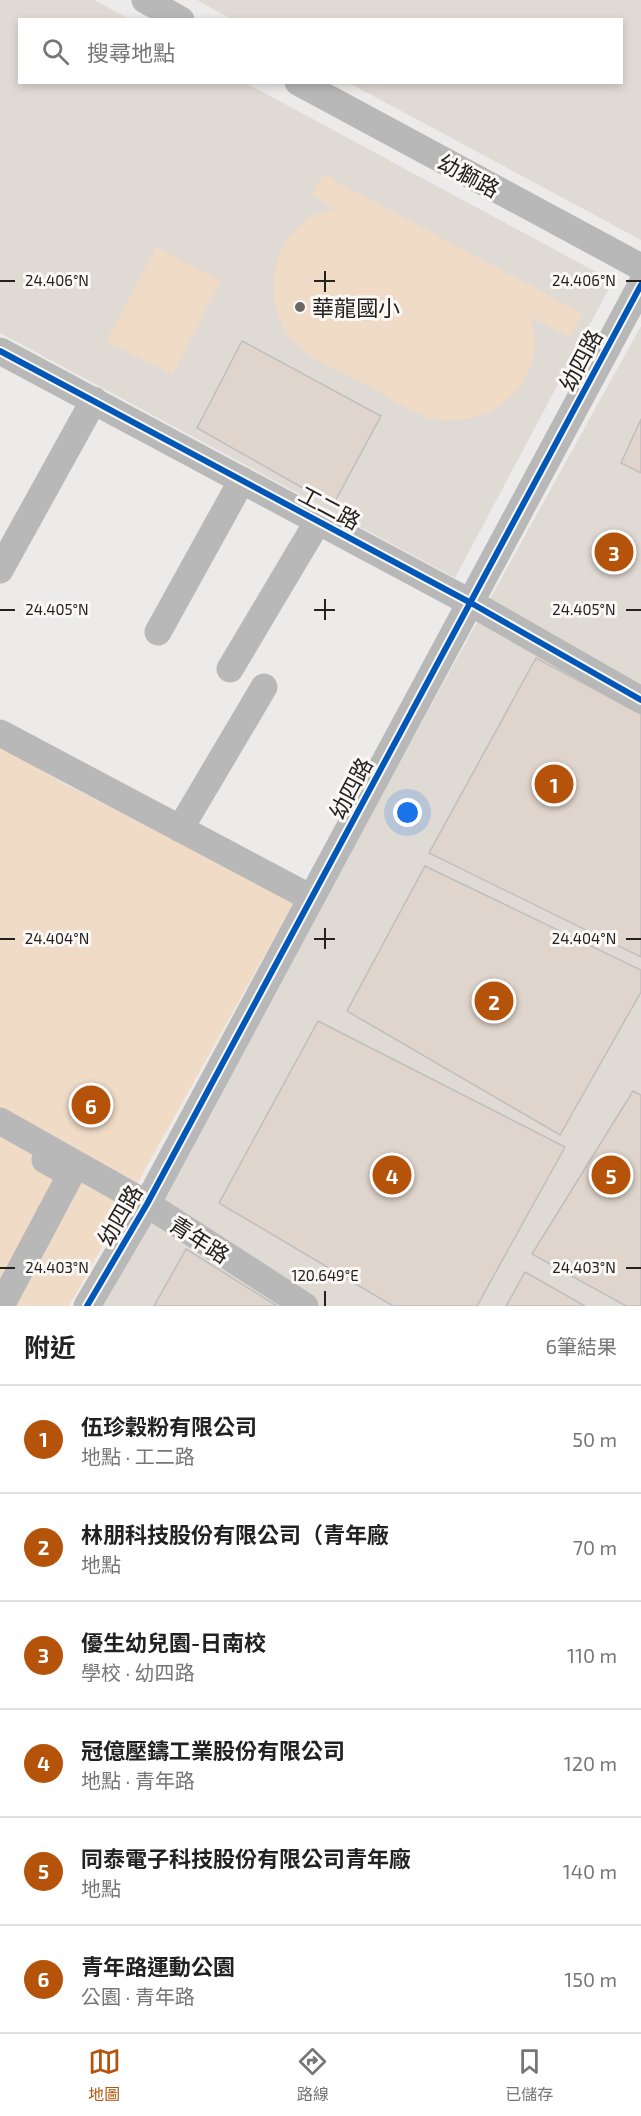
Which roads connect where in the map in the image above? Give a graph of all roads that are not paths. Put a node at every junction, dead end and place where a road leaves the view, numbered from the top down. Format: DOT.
graph roads {
  1 [pos="145,0"];
  2 [pos="177,18"];
  3 [pos="302,84"];
  4 [pos="641,267"];
  5 [pos="641,285"];
  6 [pos="0,351"];
  7 [pos="94,400"];
  8 [pos="243,480"];
  9 [pos="318,521"];
  10 [pos="0,570"];
  11 [pos="471,603"];
  12 [pos="158,632"];
  13 [pos="230,669"];
  14 [pos="264,687"];
  15 [pos="641,700"];
  16 [pos="0,733"];
  17 [pos="180,829"];
  18 [pos="311,898"];
  19 [pos="0,1121"];
  20 [pos="0,1136"];
  21 [pos="147,1204"];
  22 [pos="1,1306"];
  23 [pos="87,1306"];
  24 [pos="305,1306"];
  1 -- 2 [label="street"];
  3 -- 4 [label="street, 幼獅路"];
  5 -- 11 [label="street, 幼四路"];
  6 -- 7 [label="street, 工二路"];
  7 -- 8 [label="street, 工二路"];
  7 -- 10 [label="street"];
  8 -- 9 [label="street, 工二路"];
  8 -- 12 [label="street"];
  9 -- 11 [label="street, 工二路"];
  9 -- 13 [label="street"];
  11 -- 15 [label="street, 工二路"];
  11 -- 18 [label="street, 幼四路"];
  14 -- 17 [label="street"];
  16 -- 17 [label="street"];
  17 -- 18 [label="street"];
  18 -- 21 [label="street, 幼四路"];
  19 -- 21 [label="street, 青年路"];
  20 -- 22 [label="street"];
  21 -- 23 [label="street, 幼四路"];
  21 -- 24 [label="street, 青年路"];
}
